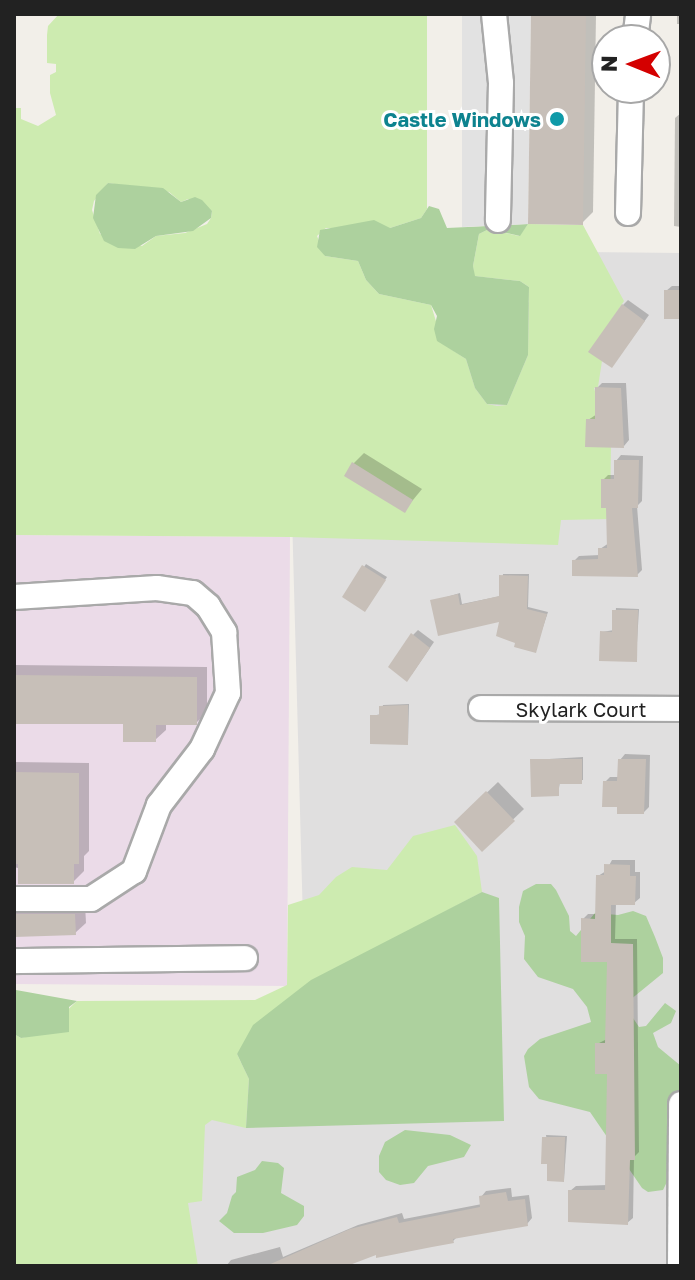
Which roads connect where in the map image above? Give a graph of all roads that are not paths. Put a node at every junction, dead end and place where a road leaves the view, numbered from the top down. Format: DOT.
graph roads {
  1 [pos="494,14"];
  2 [pos="631,104"];
  3 [pos="628,213"];
  4 [pos="498,220"];
  5 [pos="14,597"];
  6 [pos="481,708"];
  7 [pos="681,709"];
  8 [pos="14,899"];
  9 [pos="245,958"];
  10 [pos="14,961"];
  11 [pos="681,1104"];
  12 [pos="680,1266"];
  1 -- 4 [label="street"];
  2 -- 3 [label="street"];
  5 -- 8 [label="street"];
  6 -- 7 [label="street, Skylark Court"];
  9 -- 10 [label="street"];
  11 -- 12 [label="street"];
}
